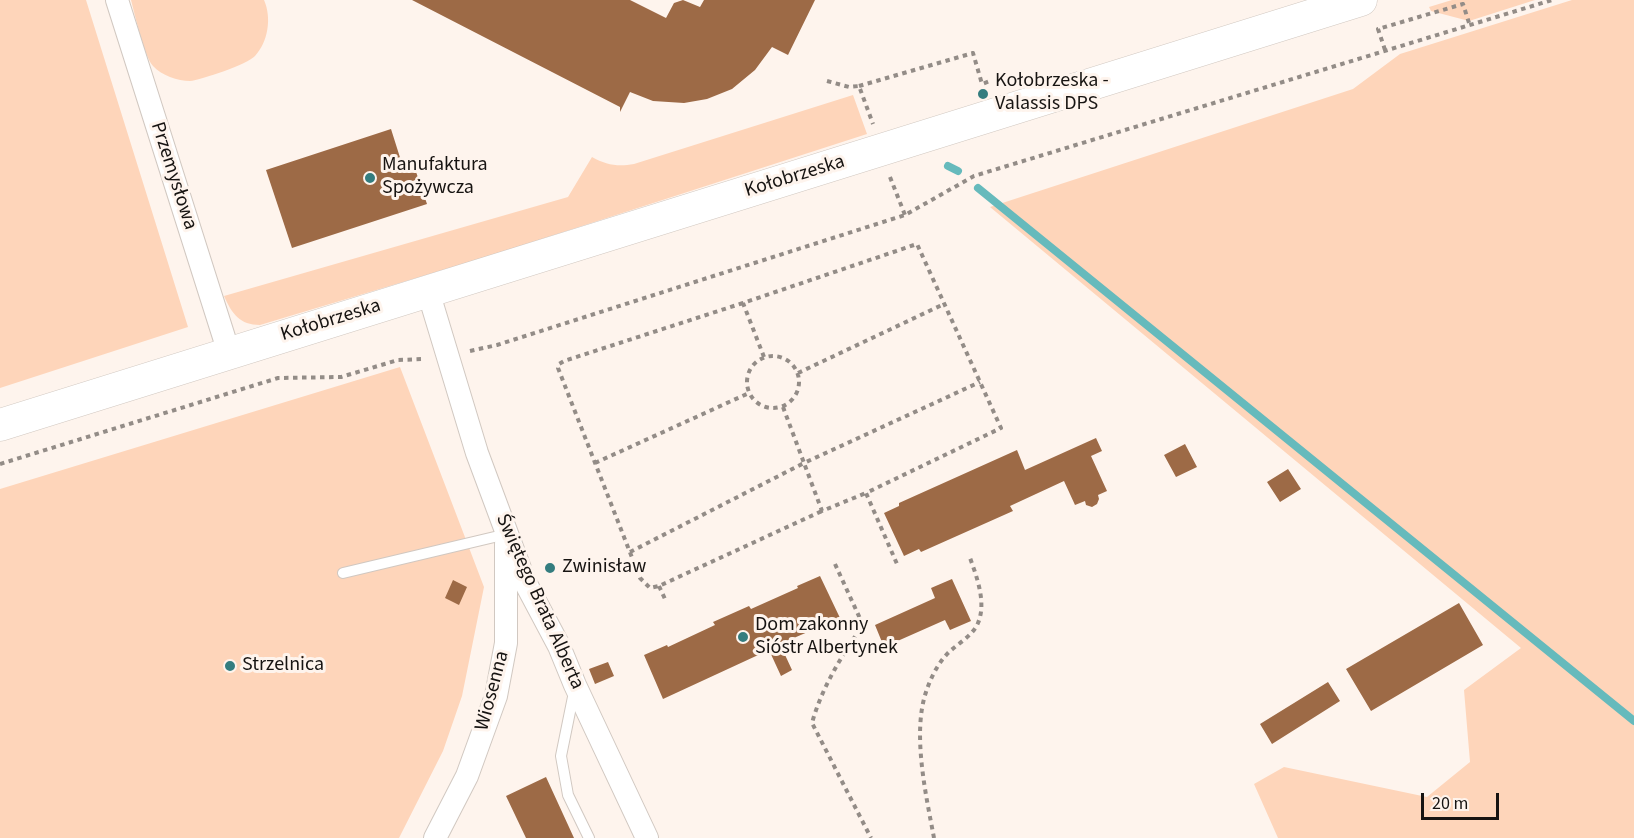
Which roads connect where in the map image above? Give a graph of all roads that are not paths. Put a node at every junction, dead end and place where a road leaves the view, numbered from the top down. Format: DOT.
graph roads {
  1 [pos="117,0"];
  2 [pos="1361,0"];
  3 [pos="428,291"];
  4 [pos="229,353"];
  5 [pos="0,425"];
  6 [pos="507,534"];
  7 [pos="343,573"];
  8 [pos="575,684"];
  9 [pos="435,838"];
  10 [pos="589,838"];
  11 [pos="647,838"];
  1 -- 4 [label="street, Przemysłowa"];
  2 -- 3 [label="main road, Kołobrzeska"];
  3 -- 4 [label="main road, Kołobrzeska"];
  3 -- 6 [label="street, Świętego Brata Alberta"];
  4 -- 5 [label="main road, Kołobrzeska"];
  6 -- 7 [label="lane"];
  6 -- 8 [label="street, Świętego Brata Alberta"];
  6 -- 9 [label="street, Wiosenna"];
  8 -- 10 [label="lane"];
  8 -- 11 [label="street, Świętego Brata Alberta"];
}
